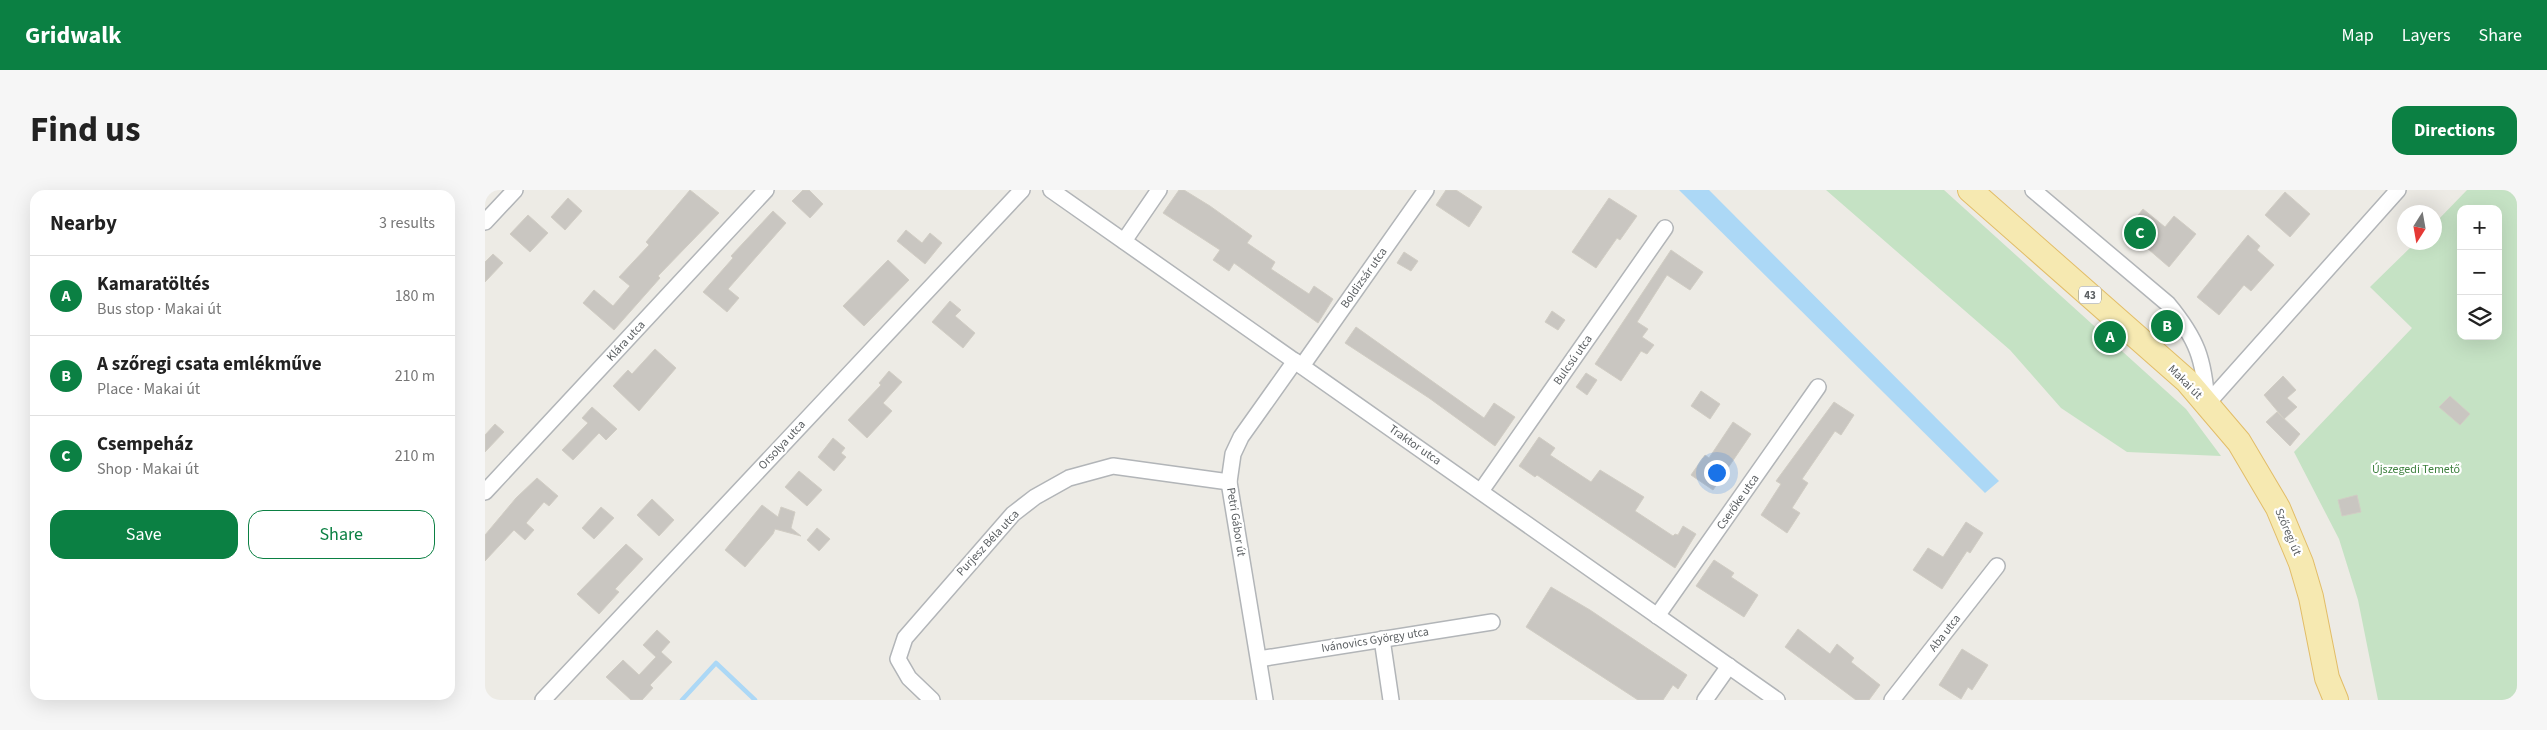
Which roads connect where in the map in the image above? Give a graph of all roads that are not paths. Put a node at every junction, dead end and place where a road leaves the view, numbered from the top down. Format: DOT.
graph roads {
  1 [pos="515,190"];
  2 [pos="766,190"];
  3 [pos="1022,190"];
  4 [pos="1051,190"];
  5 [pos="1159,190"];
  6 [pos="1426,190"];
  7 [pos="1970,190"];
  8 [pos="2033,190"];
  9 [pos="2398,190"];
  10 [pos="485,222"];
  11 [pos="1665,228"];
  12 [pos="1124,241"];
  13 [pos="1298,363"];
  14 [pos="1818,388"];
  15 [pos="2207,404"];
  16 [pos="1229,482"];
  17 [pos="1481,491"];
  18 [pos="485,492"];
  19 [pos="1997,566"];
  20 [pos="1657,616"];
  21 [pos="1492,622"];
  22 [pos="1382,639"];
  23 [pos="1259,659"];
  24 [pos="1729,666"];
  25 [pos="2327,689"];
  26 [pos="543,700"];
  27 [pos="932,700"];
  28 [pos="1265,700"];
  29 [pos="1391,700"];
  30 [pos="1705,700"];
  31 [pos="1777,700"];
  32 [pos="1892,700"];
  33 [pos="2336,700"];
  1 -- 10 [label="street"];
  2 -- 18 [label="street, Klára utca"];
  3 -- 26 [label="street, Orsolya utca"];
  4 -- 12 [label="street, Traktor utca"];
  5 -- 12 [label="street"];
  6 -- 13 [label="street, Boldizsár utca"];
  7 -- 15 [label="main road, Makai út / 43"];
  8 -- 15 [label="street, Makai út"];
  9 -- 15 [label="street"];
  11 -- 17 [label="street, Bulcsú utca"];
  12 -- 13 [label="street, Traktor utca"];
  13 -- 16 [label="street, Petri Gábor út"];
  13 -- 17 [label="street, Traktor utca"];
  14 -- 20 [label="street, Cserőke utca"];
  15 -- 25 [label="main road, Szőregi út / 43"];
  16 -- 23 [label="street, Petri Gábor út"];
  16 -- 27 [label="street, Purjesz Béla utca"];
  17 -- 20 [label="street, Traktor utca"];
  19 -- 32 [label="street, Aba utca"];
  20 -- 24 [label="street, Traktor utca"];
  21 -- 22 [label="street, Ivánovics György utca"];
  22 -- 23 [label="street, Ivánovics György utca"];
  22 -- 29 [label="street"];
  23 -- 28 [label="street, Petri Gábor út"];
  24 -- 30 [label="street"];
  24 -- 31 [label="street, Traktor utca"];
  25 -- 33 [label="main road, Szőregi út / 43"];
}
